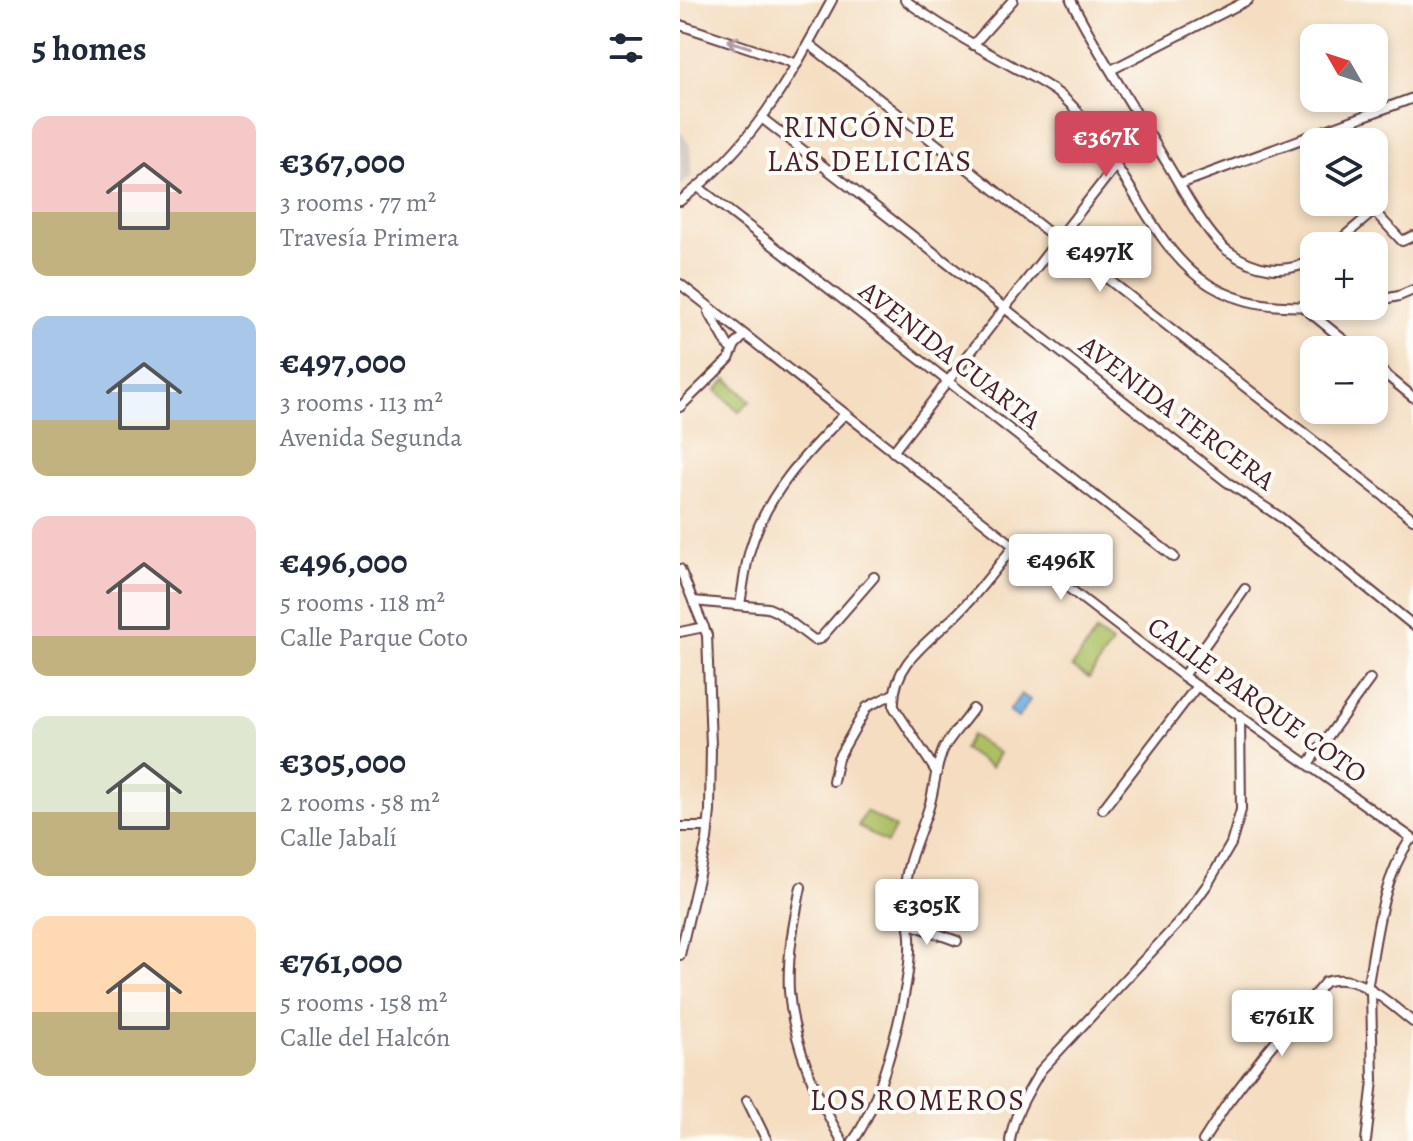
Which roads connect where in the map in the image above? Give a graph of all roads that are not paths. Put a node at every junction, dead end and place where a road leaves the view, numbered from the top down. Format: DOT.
graph roads {
  1 [pos="830,0"];
  2 [pos="905,0"];
  3 [pos="1013,0"];
  4 [pos="1071,0"];
  5 [pos="1248,0"];
  6 [pos="680,25"];
  7 [pos="809,44"];
  8 [pos="973,45"];
  9 [pos="797,64"];
  10 [pos="1111,70"];
  11 [pos="1413,98"];
  12 [pos="763,119"];
  13 [pos="1116,165"];
  14 [pos="1180,184"];
  15 [pos="698,187"];
  16 [pos="680,201"];
  17 [pos="1349,232"];
  18 [pos="1413,236"];
  19 [pos="1057,240"];
  20 [pos="1300,266"];
  21 [pos="680,284"];
  22 [pos="1413,290"];
  23 [pos="1388,298"];
  24 [pos="702,302"];
  25 [pos="1300,306"];
  26 [pos="1004,309"];
  27 [pos="1319,320"];
  28 [pos="736,329"];
  29 [pos="744,336"];
  30 [pos="1339,336"];
  31 [pos="729,347"];
  32 [pos="729,359"];
  33 [pos="1388,376"];
  34 [pos="948,380"];
  35 [pos="1413,397"];
  36 [pos="680,407"];
  37 [pos="845,414"];
  38 [pos="893,452"];
  39 [pos="1413,519"];
  40 [pos="1014,546"];
  41 [pos="1174,557"];
  42 [pos="680,569"];
  43 [pos="874,577"];
  44 [pos="1245,589"];
  45 [pos="693,601"];
  46 [pos="740,605"];
  47 [pos="1413,625"];
  48 [pos="704,627"];
  49 [pos="680,632"];
  50 [pos="1183,676"];
  51 [pos="1370,679"];
  52 [pos="1197,686"];
  53 [pos="893,694"];
  54 [pos="973,709"];
  55 [pos="1240,715"];
  56 [pos="1308,764"];
  57 [pos="937,773"];
  58 [pos="833,781"];
  59 [pos="1103,809"];
  60 [pos="680,827"];
  61 [pos="708,827"];
  62 [pos="1412,838"];
  63 [pos="801,887"];
  64 [pos="908,923"];
  65 [pos="957,941"];
  66 [pos="680,955"];
  67 [pos="1369,990"];
  68 [pos="1413,1022"];
  69 [pos="747,1100"];
  70 [pos="767,1141"];
  71 [pos="842,1141"];
  72 [pos="853,1141"];
  73 [pos="1010,1141"];
  74 [pos="1203,1141"];
  75 [pos="1366,1141"];
  1 -- 7 [label="street"];
  2 -- 8 [label="street"];
  3 -- 8 [label="street"];
  4 -- 10 [label="street"];
  5 -- 10 [label="street"];
  9 -- 6 [label="street, one-way"];
  7 -- 9 [label="street"];
  7 -- 19 [label="street"];
  8 -- 13 [label="street"];
  9 -- 12 [label="street"];
  10 -- 14 [label="street"];
  11 -- 14 [label="street"];
  12 -- 15 [label="street"];
  12 -- 26 [label="street, AVENIDA TERCERA"];
  13 -- 19 [label="street"];
  13 -- 25 [label="street"];
  14 -- 20 [label="street"];
  15 -- 16 [label="street"];
  15 -- 34 [label="street, AVENIDA CUARTA"];
  17 -- 18 [label="street"];
  19 -- 26 [label="street"];
  19 -- 39 [label="street"];
  21 -- 24 [label="street, CALLE PARQUE COTO"];
  22 -- 23 [label="street"];
  24 -- 28 [label="street, CALLE PARQUE COTO"];
  24 -- 31 [label="street"];
  26 -- 34 [label="street"];
  26 -- 47 [label="street, AVENIDA TERCERA"];
  27 -- 30 [label="street"];
  28 -- 29 [label="street, CALLE PARQUE COTO"];
  28 -- 31 [label="street"];
  29 -- 32 [label="street"];
  29 -- 37 [label="street, CALLE PARQUE COTO"];
  31 -- 32 [label="street"];
  32 -- 36 [label="street"];
  33 -- 35 [label="street"];
  34 -- 38 [label="street"];
  34 -- 41 [label="street, AVENIDA CUARTA"];
  37 -- 38 [label="street, CALLE PARQUE COTO"];
  37 -- 46 [label="street"];
  38 -- 40 [label="street, CALLE PARQUE COTO"];
  40 -- 50 [label="street, CALLE PARQUE COTO"];
  40 -- 53 [label="street"];
  42 -- 45 [label="street"];
  43 -- 46 [label="street"];
  44 -- 50 [label="street"];
  45 -- 46 [label="street"];
  45 -- 48 [label="street"];
  48 -- 49 [label="street"];
  48 -- 61 [label="street"];
  50 -- 52 [label="street, CALLE PARQUE COTO"];
  51 -- 56 [label="street"];
  52 -- 55 [label="street, CALLE PARQUE COTO"];
  52 -- 59 [label="street"];
  53 -- 57 [label="street"];
  53 -- 58 [label="street"];
  54 -- 57 [label="street"];
  55 -- 56 [label="street, CALLE PARQUE COTO"];
  55 -- 73 [label="street"];
  56 -- 62 [label="street, CALLE PARQUE COTO"];
  57 -- 64 [label="street"];
  60 -- 61 [label="street"];
  61 -- 66 [label="street"];
  62 -- 67 [label="street"];
  63 -- 71 [label="street"];
  64 -- 65 [label="street"];
  64 -- 72 [label="street"];
  67 -- 68 [label="street"];
  67 -- 74 [label="street"];
  67 -- 75 [label="street"];
  69 -- 70 [label="street"];
}
